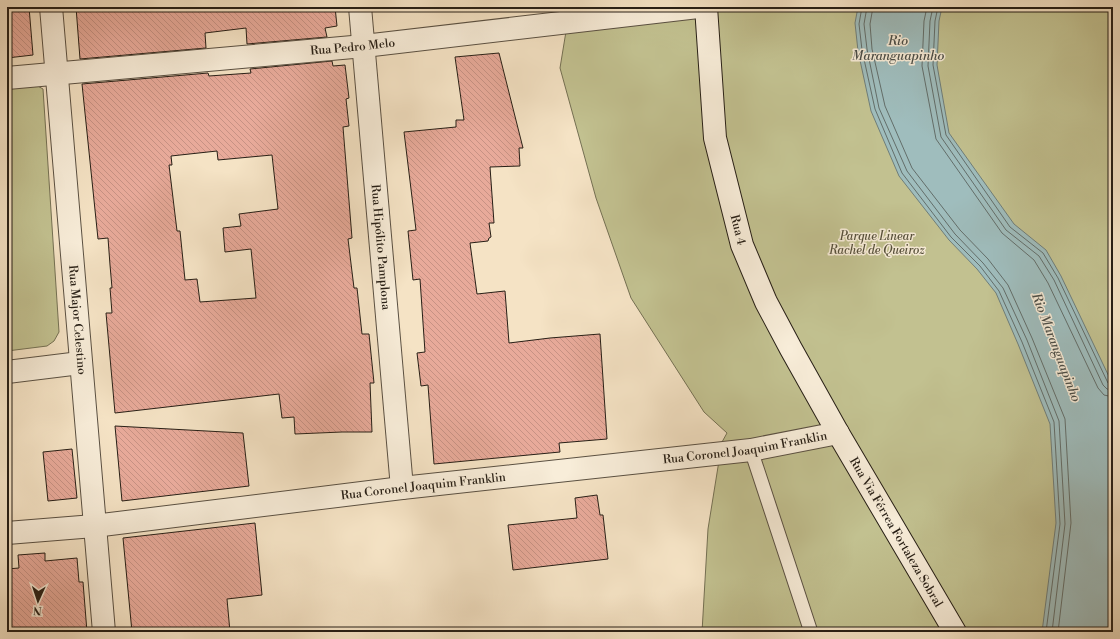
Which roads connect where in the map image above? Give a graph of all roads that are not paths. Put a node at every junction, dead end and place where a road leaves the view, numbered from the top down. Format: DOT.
graph roads {
  1 [pos="51,7"];
  2 [pos="360,7"];
  3 [pos="698,7"];
  4 [pos="706,7"];
  5 [pos="364,46"];
  6 [pos="56,74"];
  7 [pos="7,78"];
  8 [pos="80,363"];
  9 [pos="7,372"];
  10 [pos="838,432"];
  11 [pos="751,450"];
  12 [pos="402,488"];
  13 [pos="94,526"];
  14 [pos="7,533"];
  15 [pos="104,632"];
  16 [pos="811,632"];
  17 [pos="955,632"];
  1 -- 6 [label="street, Rua Major Celestino"];
  2 -- 5 [label="street, Rua Hipólito Pamplona"];
  3 -- 5 [label="street, Rua Pedro Melo"];
  4 -- 10 [label="street, Rua 4"];
  5 -- 6 [label="street, Rua Pedro Melo"];
  5 -- 12 [label="street, Rua Hipólito Pamplona"];
  6 -- 7 [label="street, Rua Pedro Melo"];
  6 -- 8 [label="street, Rua Major Celestino"];
  8 -- 9 [label="street"];
  8 -- 13 [label="street, Rua Major Celestino"];
  10 -- 11 [label="street, Rua Coronel Joaquim Franklin"];
  10 -- 17 [label="street, Rua Via Férrea Fortaleza Sobral"];
  11 -- 12 [label="street, Rua Coronel Joaquim Franklin"];
  11 -- 16 [label="lane"];
  12 -- 13 [label="street, Rua Coronel Joaquim Franklin"];
  13 -- 14 [label="street, Rua Coronel Joaquim Franklin"];
  13 -- 15 [label="street, Rua Major Celestino"];
}
